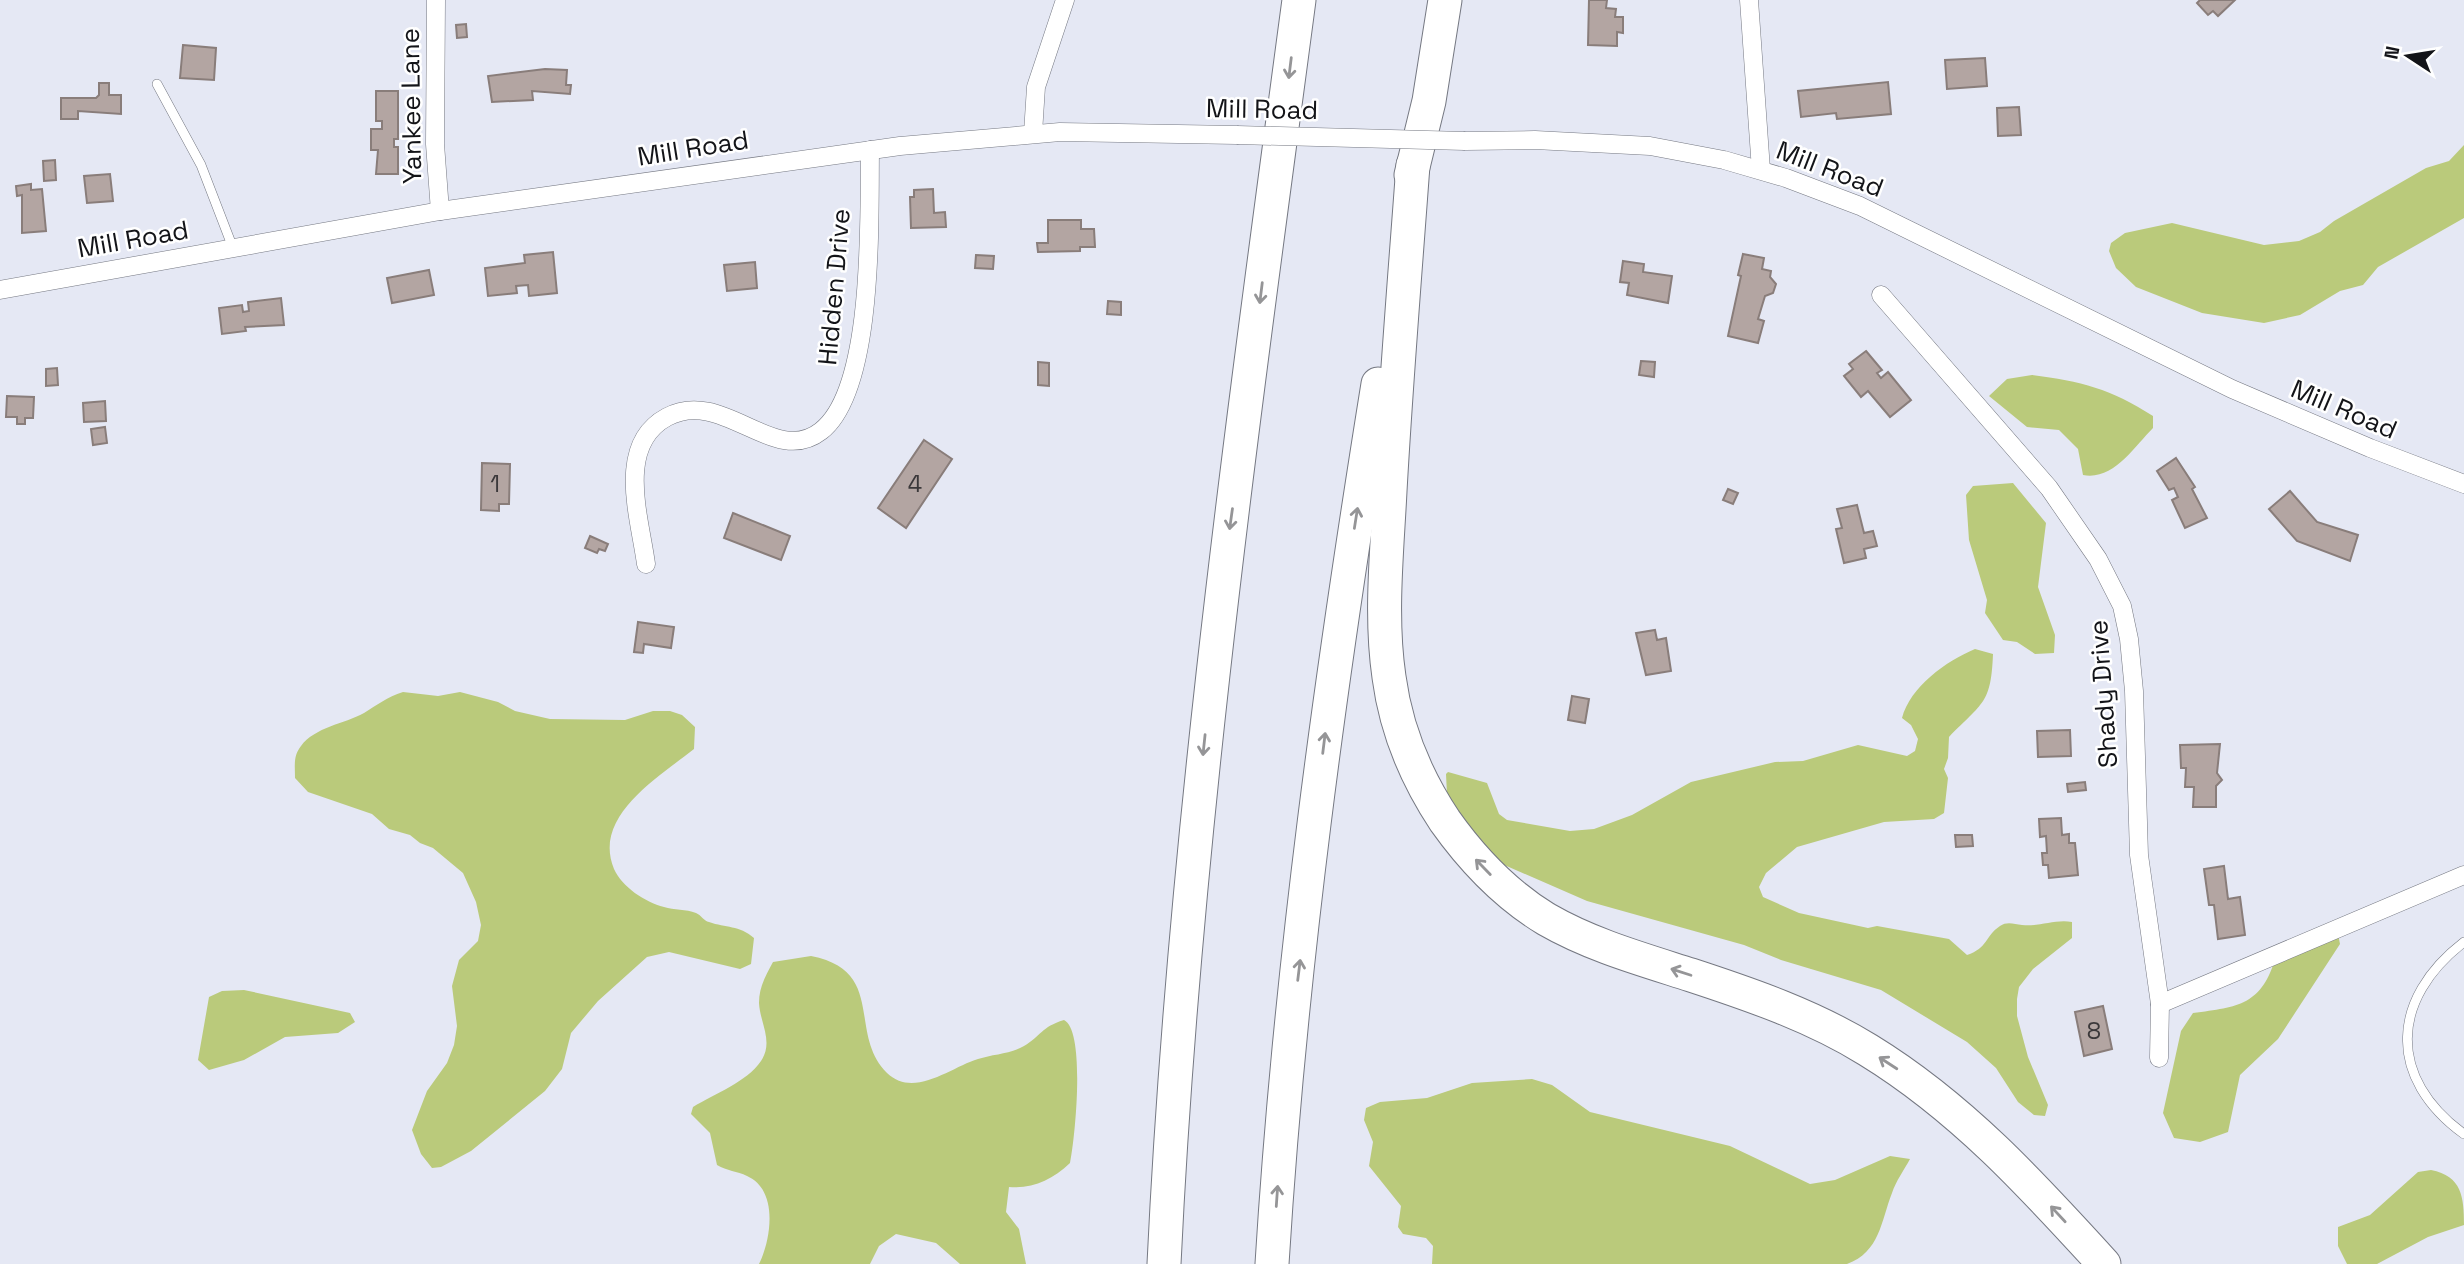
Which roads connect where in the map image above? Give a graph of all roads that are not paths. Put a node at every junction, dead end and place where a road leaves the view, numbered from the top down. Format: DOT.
graph roads {
  1 [pos="436,0"];
  2 [pos="1065,0"];
  3 [pos="1299,0"];
  4 [pos="1445,0"];
  5 [pos="1749,0"];
  6 [pos="157,84"];
  7 [pos="1033,133"];
  8 [pos="870,150"];
  9 [pos="1413,165"];
  10 [pos="1761,170"];
  11 [pos="440,211"];
  12 [pos="233,248"];
  13 [pos="0,290"];
  14 [pos="1881,295"];
  15 [pos="2464,484"];
  16 [pos="646,564"];
  17 [pos="2464,875"];
  18 [pos="2464,942"];
  19 [pos="2160,1004"];
  20 [pos="2159,1058"];
  21 [pos="2464,1134"];
  22 [pos="1164,1264"];
  23 [pos="1272,1264"];
  24 [pos="2104,1264"];
  1 -- 11 [label="street, Yankee Lane"];
  2 -- 7 [label="street"];
  3 -- 22 [label="highway, one-way"];
  4 -- 9 [label="highway"];
  5 -- 10 [label="street"];
  6 -- 12 [label="lane"];
  7 -- 8 [label="street, Mill Road"];
  7 -- 10 [label="street, Mill Road, bridge"];
  8 -- 11 [label="street, Mill Road"];
  8 -- 16 [label="street, Hidden Drive"];
  23 -- 9 [label="highway, one-way"];
  24 -- 9 [label="highway, one-way"];
  10 -- 15 [label="street, Mill Road"];
  11 -- 12 [label="street, Mill Road"];
  12 -- 13 [label="street, Mill Road"];
  14 -- 19 [label="street, Shady Drive"];
  17 -- 19 [label="street"];
  18 -- 21 [label="lane"];
  19 -- 20 [label="street, Shady Drive"];
}
